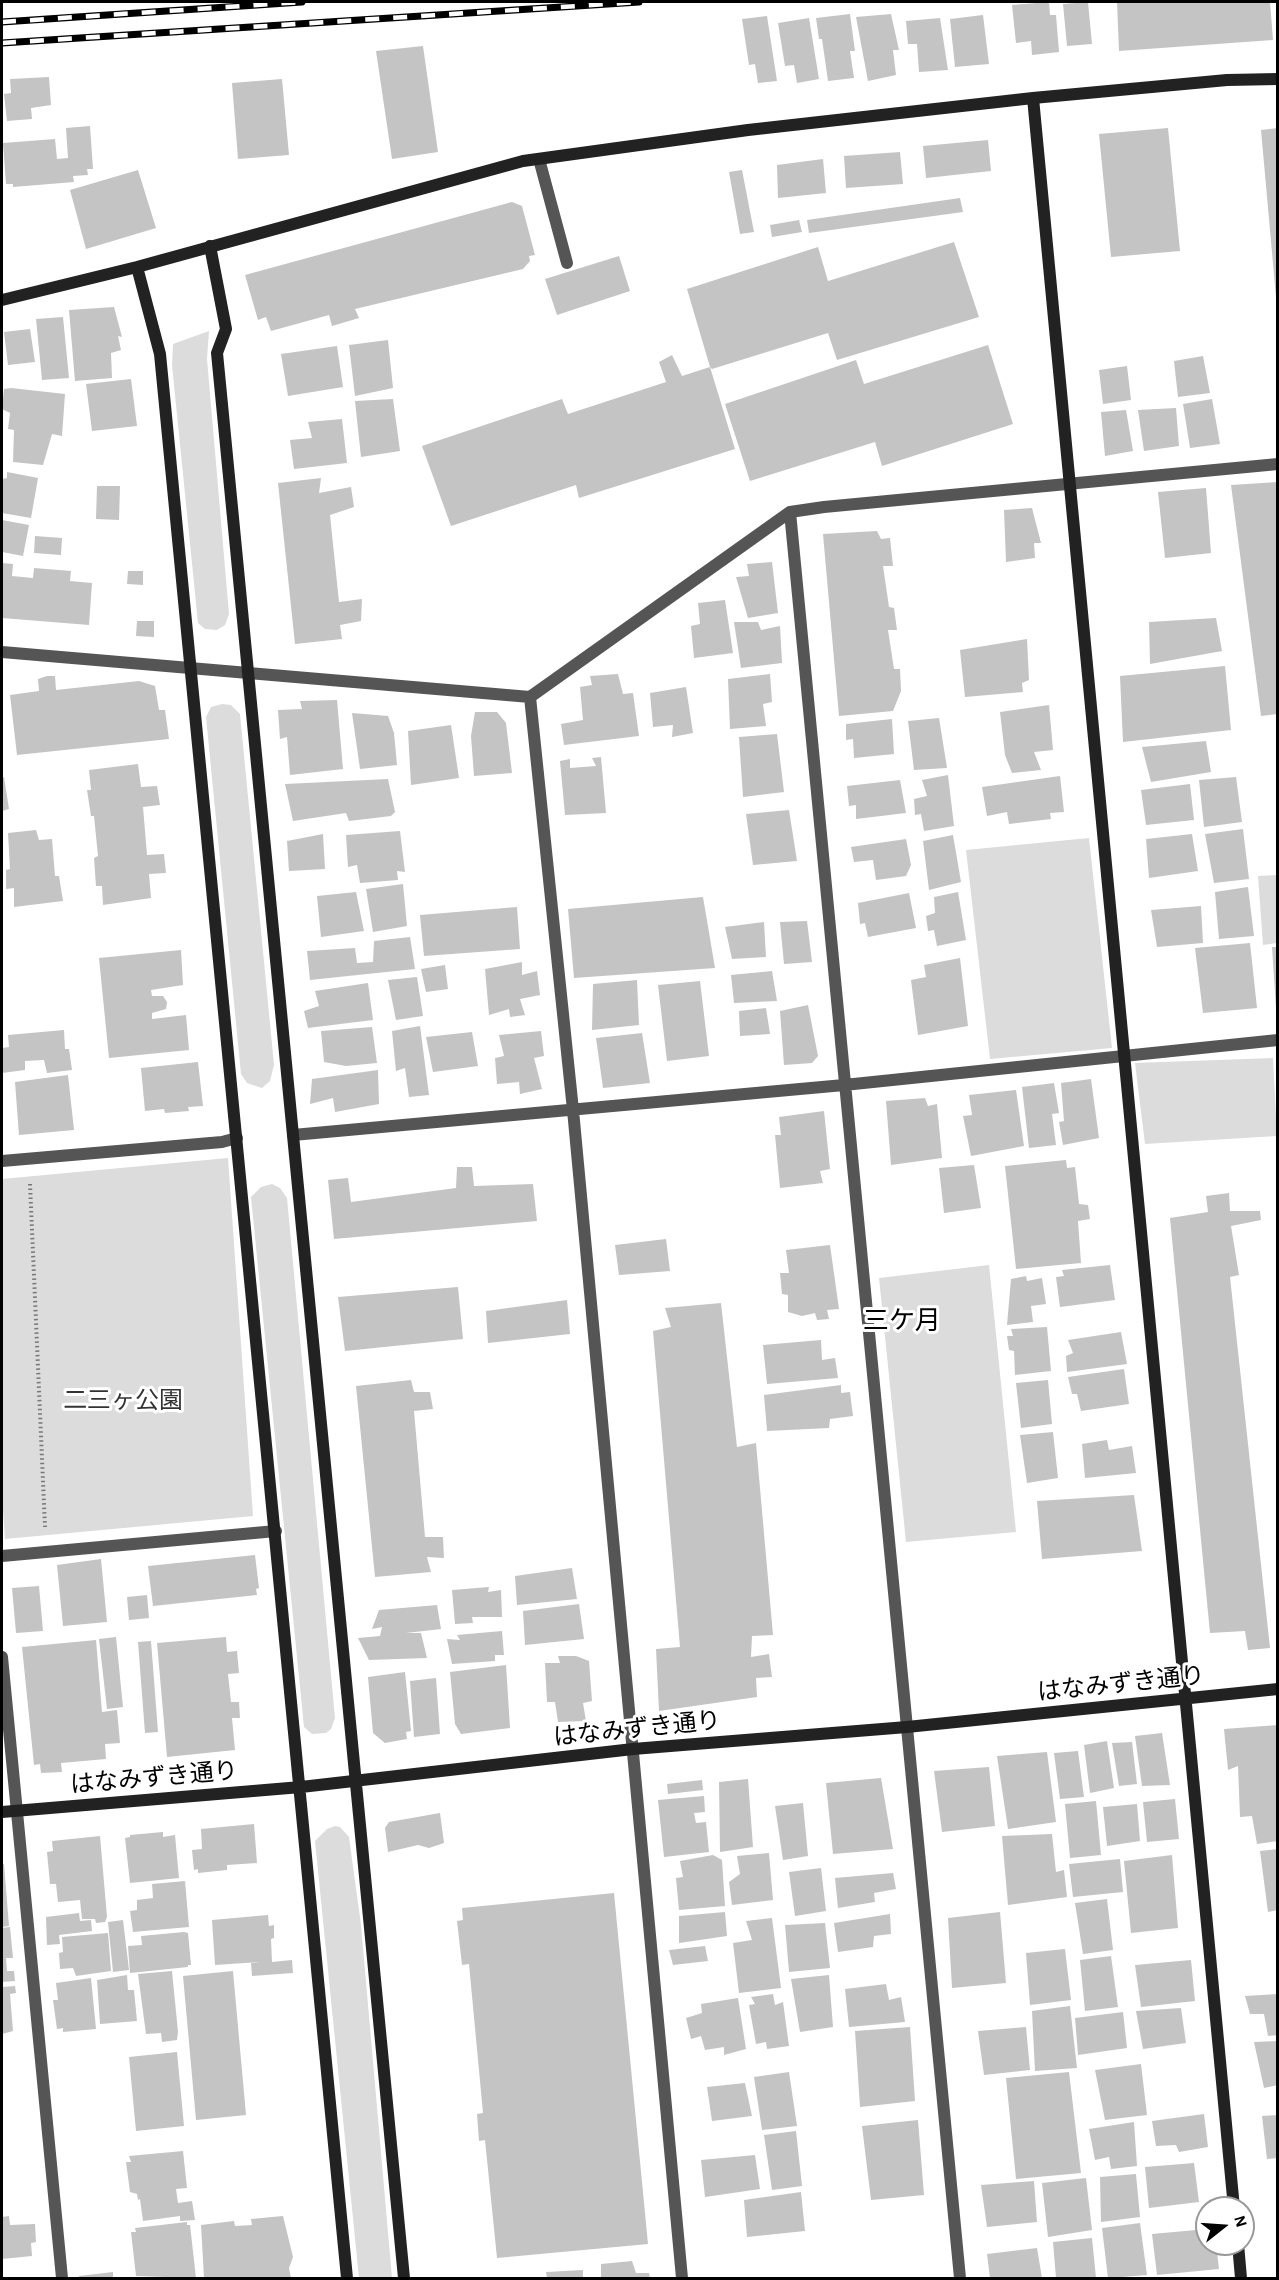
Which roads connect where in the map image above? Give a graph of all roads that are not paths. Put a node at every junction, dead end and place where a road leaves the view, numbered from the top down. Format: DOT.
graph roads {
  1 [pos="1278,79"];
  2 [pos="1033,98"];
  3 [pos="538,159"];
  4 [pos="210,246"];
  5 [pos="567,263"];
  6 [pos="138,267"];
  7 [pos="2,300"];
  8 [pos="1278,464"];
  9 [pos="1070,484"];
  10 [pos="790,512"];
  11 [pos="2,652"];
  12 [pos="192,669"];
  13 [pos="248,675"];
  14 [pos="530,698"];
  15 [pos="1278,1040"];
  16 [pos="1125,1056"];
  17 [pos="844,1084"];
  18 [pos="573,1110"];
  19 [pos="293,1135"];
  20 [pos="237,1138"];
  21 [pos="2,1161"];
  22 [pos="276,1531"];
  23 [pos="2,1556"];
  24 [pos="2,1657"];
  25 [pos="1278,1689"];
  26 [pos="1184,1698"];
  27 [pos="907,1727"];
  28 [pos="633,1749"];
  29 [pos="354,1781"];
  30 [pos="300,1787"];
  31 [pos="16,1810"];
  32 [pos="2,1812"];
  33 [pos="1233,2196"];
  34 [pos="1239,2256"];
  35 [pos="62,2278"];
  36 [pos="347,2278"];
  37 [pos="404,2278"];
  38 [pos="682,2278"];
  39 [pos="960,2278"];
  40 [pos="1241,2278"];
  1 -- 2 [label="street"];
  2 -- 3 [label="street"];
  2 -- 9 [label="street"];
  3 -- 4 [label="street"];
  3 -- 5 [label="street"];
  4 -- 6 [label="street"];
  4 -- 13 [label="street"];
  6 -- 7 [label="street"];
  6 -- 12 [label="street"];
  8 -- 9 [label="street"];
  9 -- 10 [label="street"];
  9 -- 16 [label="street"];
  10 -- 14 [label="street"];
  10 -- 17 [label="street"];
  11 -- 12 [label="street"];
  12 -- 13 [label="street"];
  12 -- 20 [label="street"];
  13 -- 14 [label="street"];
  13 -- 19 [label="street"];
  14 -- 18 [label="street"];
  15 -- 16 [label="street"];
  16 -- 17 [label="street"];
  16 -- 26 [label="street"];
  17 -- 18 [label="street"];
  17 -- 27 [label="street"];
  18 -- 19 [label="street"];
  18 -- 28 [label="street"];
  19 -- 29 [label="street"];
  20 -- 21 [label="street"];
  20 -- 22 [label="street"];
  22 -- 23 [label="street"];
  22 -- 30 [label="street"];
  24 -- 31 [label="street"];
  25 -- 26 [label="street, はなみずき通り"];
  26 -- 27 [label="street, はなみずき通り"];
  26 -- 33 [label="street"];
  27 -- 28 [label="street, はなみずき通り"];
  27 -- 39 [label="street"];
  28 -- 29 [label="street, はなみずき通り"];
  28 -- 38 [label="street"];
  29 -- 30 [label="street, はなみずき通り"];
  29 -- 37 [label="street"];
  30 -- 31 [label="street, はなみずき通り"];
  30 -- 36 [label="street"];
  31 -- 32 [label="street, はなみずき通り"];
  31 -- 35 [label="street"];
  34 -- 40 [label="street"];
}
